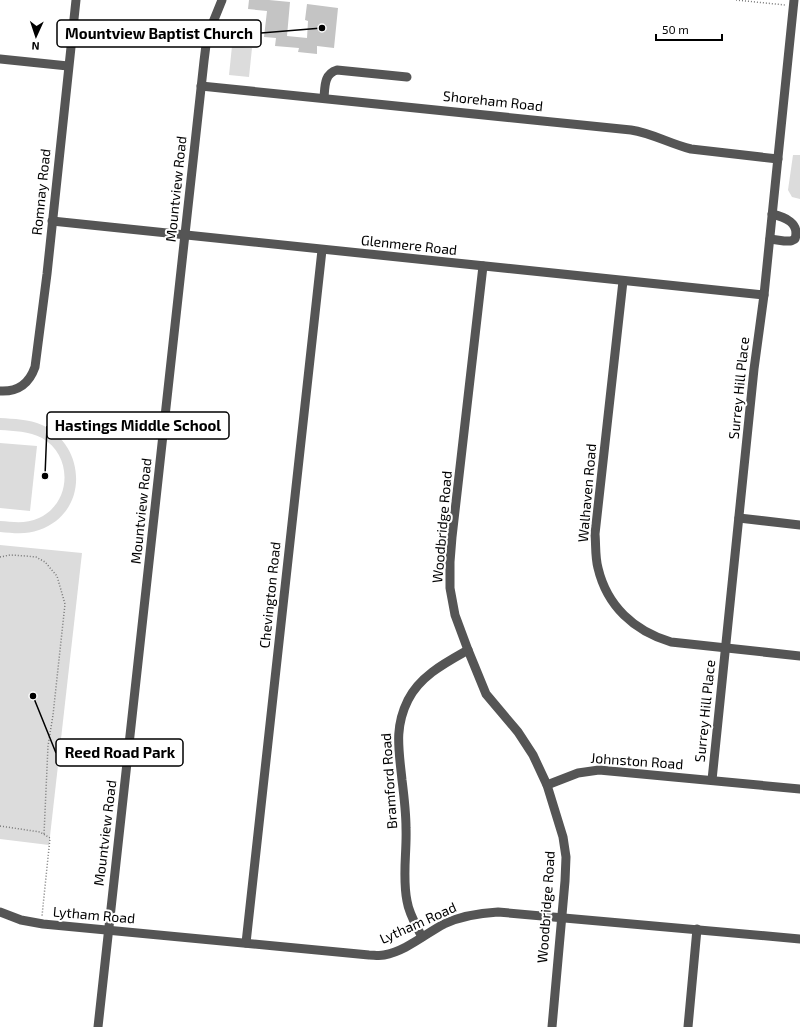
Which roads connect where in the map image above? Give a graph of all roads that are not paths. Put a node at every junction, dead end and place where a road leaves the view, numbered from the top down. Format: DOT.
graph roads {
  1 [pos="76,0"];
  2 [pos="222,0"];
  3 [pos="794,3"];
  4 [pos="0,59"];
  5 [pos="68,66"];
  6 [pos="407,77"];
  7 [pos="201,86"];
  8 [pos="324,98"];
  9 [pos="778,159"];
  10 [pos="772,214"];
  11 [pos="52,221"];
  12 [pos="185,236"];
  13 [pos="770,239"];
  14 [pos="322,250"];
  15 [pos="483,266"];
  16 [pos="623,281"];
  17 [pos="764,295"];
  18 [pos="0,391"];
  19 [pos="739,518"];
  20 [pos="800,525"];
  21 [pos="725,648"];
  22 [pos="468,650"];
  23 [pos="800,656"];
  24 [pos="712,780"];
  25 [pos="547,785"];
  26 [pos="800,789"];
  27 [pos="0,912"];
  28 [pos="561,916"];
  29 [pos="697,929"];
  30 [pos="108,930"];
  31 [pos="422,937"];
  32 [pos="800,939"];
  33 [pos="246,942"];
  34 [pos="98,1027"];
  35 [pos="552,1027"];
  36 [pos="688,1027"];
  1 -- 5 [label="street, Romnay Road"];
  2 -- 7 [label="street, Mountview Road"];
  3 -- 9 [label="street, Surrey Hill Place"];
  4 -- 5 [label="street"];
  5 -- 11 [label="street, Romnay Road"];
  6 -- 8 [label="street"];
  7 -- 8 [label="street, Shoreham Road"];
  7 -- 12 [label="street, Mountview Road"];
  8 -- 9 [label="street, Shoreham Road"];
  9 -- 10 [label="street, Surrey Hill Place"];
  10 -- 13 [label="street, Surrey Hill Place"];
  10 -- 13 [label="street"];
  11 -- 12 [label="street, Glenmere Road"];
  11 -- 18 [label="street, Romnay Road"];
  12 -- 14 [label="street, Glenmere Road"];
  12 -- 30 [label="street, Mountview Road"];
  13 -- 17 [label="street, Surrey Hill Place"];
  14 -- 15 [label="street, Glenmere Road"];
  14 -- 33 [label="street, Chevington Road"];
  15 -- 16 [label="street, Glenmere Road"];
  15 -- 22 [label="street, Woodbridge Road"];
  16 -- 17 [label="street, Glenmere Road"];
  16 -- 21 [label="street, Walhaven Road"];
  17 -- 19 [label="street, Surrey Hill Place"];
  19 -- 20 [label="street"];
  19 -- 21 [label="street, Surrey Hill Place"];
  21 -- 23 [label="street, Walhaven Road"];
  21 -- 24 [label="street, Surrey Hill Place"];
  22 -- 25 [label="street, Woodbridge Road"];
  22 -- 31 [label="street, Bramford Road"];
  24 -- 25 [label="street, Johnston Road"];
  24 -- 26 [label="street, Johnston Road"];
  25 -- 28 [label="street, Woodbridge Road"];
  27 -- 30 [label="street, Lytham Road"];
  28 -- 29 [label="street, Lytham Road"];
  28 -- 31 [label="street, Lytham Road"];
  28 -- 35 [label="street, Woodbridge Road"];
  29 -- 32 [label="street, Lytham Road"];
  29 -- 36 [label="street"];
  30 -- 33 [label="street, Lytham Road"];
  30 -- 34 [label="street, Mountview Road"];
  31 -- 33 [label="street, Lytham Road"];
}
